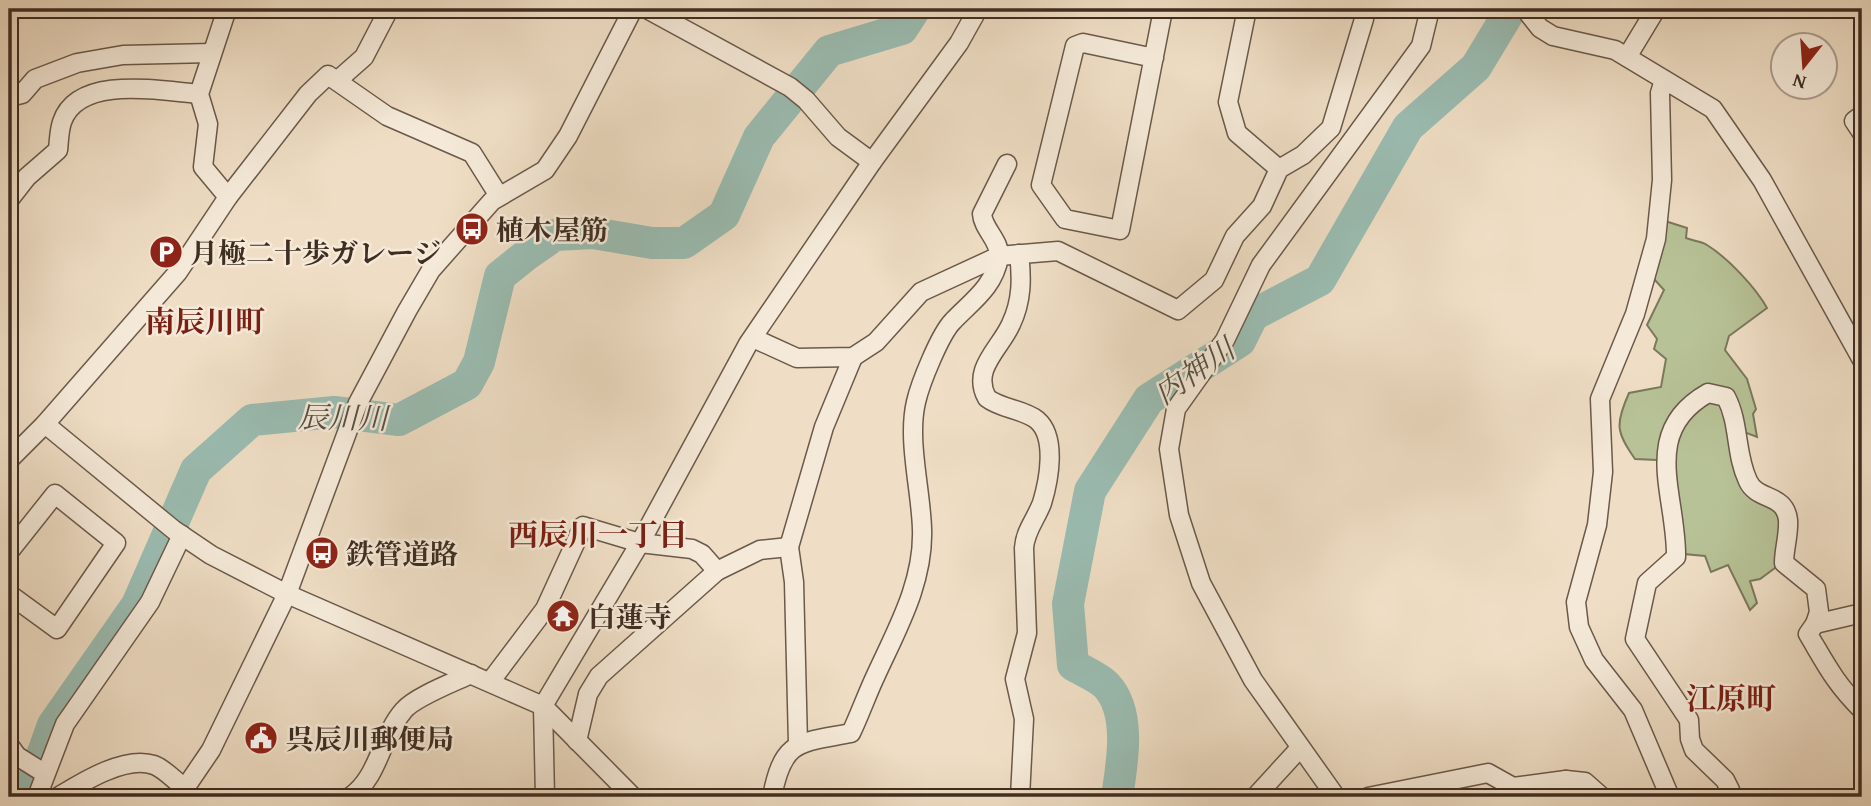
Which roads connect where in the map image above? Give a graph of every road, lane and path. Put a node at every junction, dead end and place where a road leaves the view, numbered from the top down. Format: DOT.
graph roads {
  1 [pos="227,9"];
  2 [pos="389,9"];
  3 [pos="633,9"];
  4 [pos="647,9"];
  5 [pos="978,9"];
  6 [pos="1162,9"];
  7 [pos="1247,9"];
  8 [pos="1362,9"];
  9 [pos="1430,9"];
  10 [pos="1525,9"];
  11 [pos="1656,9"];
  12 [pos="212,53"];
  13 [pos="1627,57"];
  14 [pos="1154,58"];
  15 [pos="338,80"];
  16 [pos="1664,80"];
  17 [pos="199,94"];
  18 [pos="9,97"];
  19 [pos="1862,115"];
  20 [pos="1862,133"];
  21 [pos="872,162"];
  22 [pos="1007,164"];
  23 [pos="1279,169"];
  24 [pos="499,196"];
  25 [pos="228,197"];
  26 [pos="9,200"];
  27 [pos="1019,254"];
  28 [pos="999,256"];
  29 [pos="753,338"];
  30 [pos="853,357"];
  31 [pos="1862,360"];
  32 [pos="45,424"];
  33 [pos="9,460"];
  34 [pos="181,535"];
  35 [pos="640,543"];
  36 [pos="10,547"];
  37 [pos="789,547"];
  38 [pos="717,571"];
  39 [pos="9,594"];
  40 [pos="287,594"];
  41 [pos="1862,613"];
  42 [pos="1815,624"];
  43 [pos="471,674"];
  44 [pos="491,682"];
  45 [pos="543,706"];
  46 [pos="1862,710"];
  47 [pos="577,741"];
  48 [pos="797,744"];
  49 [pos="9,745"];
  50 [pos="1299,749"];
  51 [pos="44,773"];
  52 [pos="1566,780"];
  53 [pos="1414,792"];
  54 [pos="182,793"];
  55 [pos="37,797"];
  56 [pos="58,797"];
  57 [pos="350,797"];
  58 [pos="545,797"];
  59 [pos="633,797"];
  60 [pos="772,797"];
  61 [pos="1020,797"];
  62 [pos="1255,797"];
  63 [pos="1336,797"];
  64 [pos="1368,797"];
  65 [pos="1583,797"];
  66 [pos="1602,797"];
  67 [pos="1670,797"];
  68 [pos="1728,797"];
  1 -- 12 [label="street"];
  2 -- 15 [label="street"];
  3 -- 24 [label="street"];
  4 -- 21 [label="street"];
  5 -- 21 [label="street"];
  6 -- 14 [label="street"];
  7 -- 23 [label="street"];
  8 -- 23 [label="street"];
  9 -- 50 [label="street"];
  10 -- 13 [label="street"];
  11 -- 13 [label="street"];
  12 -- 17 [label="street"];
  12 -- 18 [label="street"];
  13 -- 16 [label="street"];
  14 -- 14 [label="street"];
  15 -- 24 [label="street"];
  15 -- 25 [label="street"];
  16 -- 31 [label="street"];
  16 -- 67 [label="street"];
  17 -- 25 [label="street"];
  17 -- 26 [label="street"];
  19 -- 20 [label="street"];
  21 -- 29 [label="street"];
  22 -- 28 [label="street"];
  23 -- 27 [label="street"];
  24 -- 40 [label="street"];
  25 -- 32 [label="street"];
  27 -- 28 [label="street"];
  27 -- 61 [label="street"];
  28 -- 30 [label="street"];
  28 -- 48 [label="street"];
  29 -- 30 [label="street"];
  29 -- 35 [label="street"];
  30 -- 37 [label="street"];
  32 -- 33 [label="street"];
  32 -- 34 [label="street"];
  34 -- 40 [label="street"];
  34 -- 51 [label="street"];
  35 -- 38 [label="street"];
  35 -- 44 [label="street"];
  35 -- 45 [label="street"];
  36 -- 39 [label="street"];
  37 -- 38 [label="street"];
  37 -- 48 [label="street"];
  38 -- 47 [label="street"];
  40 -- 43 [label="street"];
  40 -- 54 [label="street"];
  41 -- 42 [label="street"];
  42 -- 46 [label="street"];
  42 -- 68 [label="street"];
  43 -- 44 [label="street"];
  43 -- 57 [label="street"];
  44 -- 45 [label="street"];
  45 -- 47 [label="street"];
  45 -- 58 [label="street"];
  47 -- 59 [label="street"];
  48 -- 60 [label="street"];
  49 -- 51 [label="street"];
  50 -- 62 [label="street"];
  50 -- 63 [label="street"];
  51 -- 55 [label="street"];
  52 -- 53 [label="street"];
  52 -- 65 [label="street"];
  52 -- 66 [label="street"];
  53 -- 64 [label="street"];
  54 -- 56 [label="street"];
}
